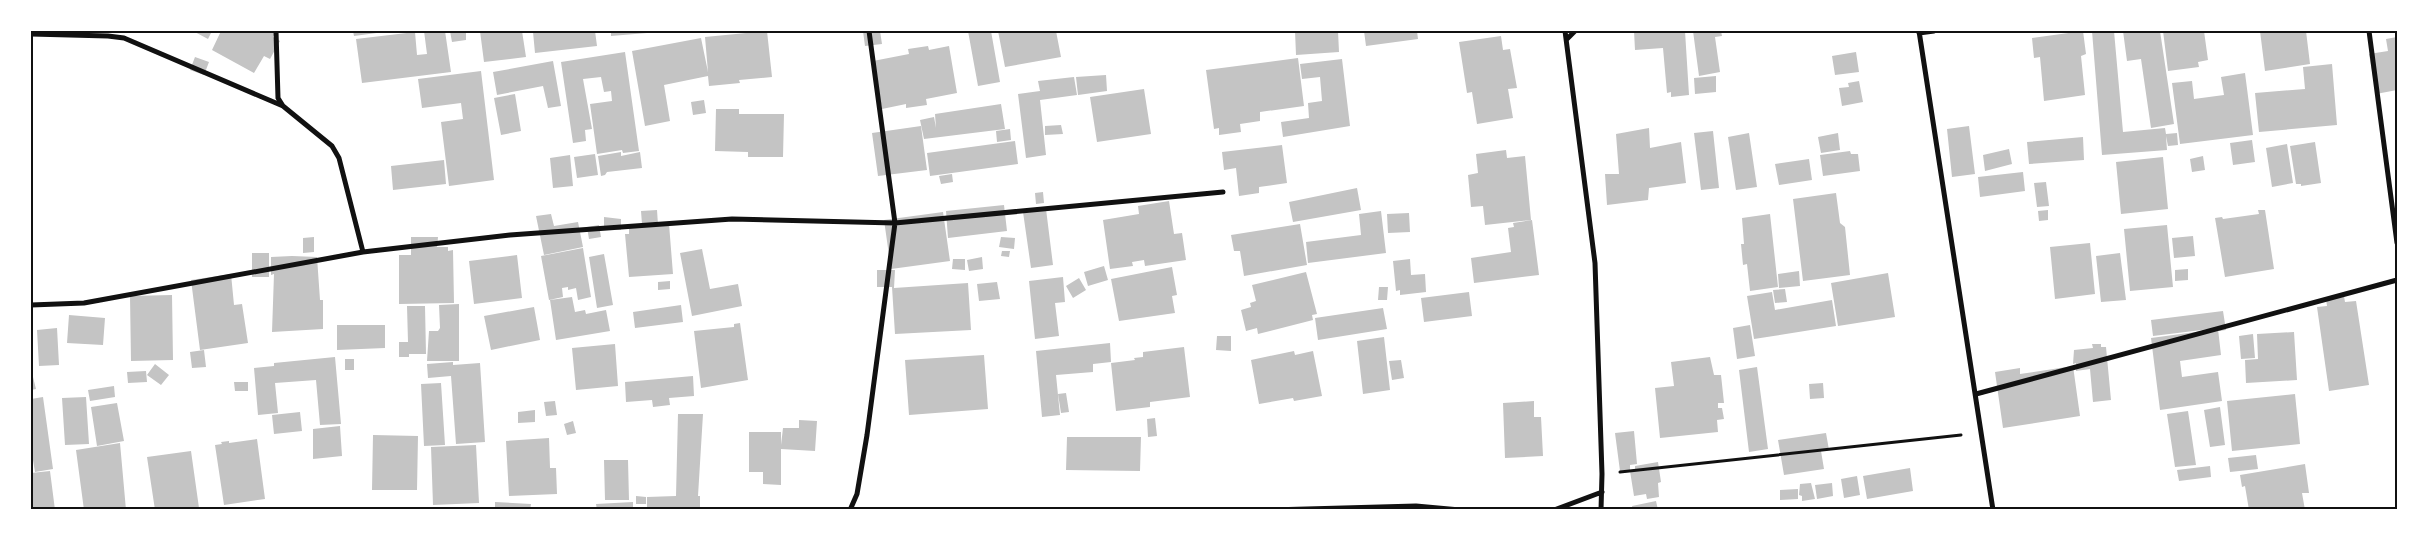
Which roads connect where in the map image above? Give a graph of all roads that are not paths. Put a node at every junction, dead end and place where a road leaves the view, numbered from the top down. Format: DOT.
graph roads {
  1 [pos="276,31"];
  2 [pos="870,31"];
  3 [pos="1565,31"];
  4 [pos="1575,31"];
  5 [pos="1934,31"];
  6 [pos="2369,31"];
  7 [pos="1919,32"];
  8 [pos="31,34"];
  9 [pos="1567,39"];
  10 [pos="283,106"];
  11 [pos="1223,192"];
  12 [pos="895,222"];
  13 [pos="2397,243"];
  14 [pos="363,252"];
  15 [pos="2397,280"];
  16 [pos="31,305"];
  17 [pos="1976,394"];
  18 [pos="1602,492"];
  19 [pos="850,510"];
  20 [pos="1266,510"];
  21 [pos="1460,510"];
  22 [pos="1554,510"];
  23 [pos="1601,510"];
  24 [pos="1993,510"];
  1 -- 10 [label="street"];
  2 -- 12 [label="street"];
  3 -- 9 [label="street"];
  4 -- 9 [label="street"];
  5 -- 7 [label="street"];
  6 -- 13 [label="street"];
  7 -- 17 [label="street"];
  8 -- 10 [label="street"];
  9 -- 18 [label="street"];
  10 -- 14 [label="street"];
  11 -- 12 [label="street"];
  12 -- 14 [label="street"];
  12 -- 19 [label="street"];
  14 -- 16 [label="street"];
  15 -- 17 [label="street"];
  17 -- 24 [label="street"];
  18 -- 22 [label="street"];
  18 -- 23 [label="street"];
  20 -- 21 [label="street"];
}
